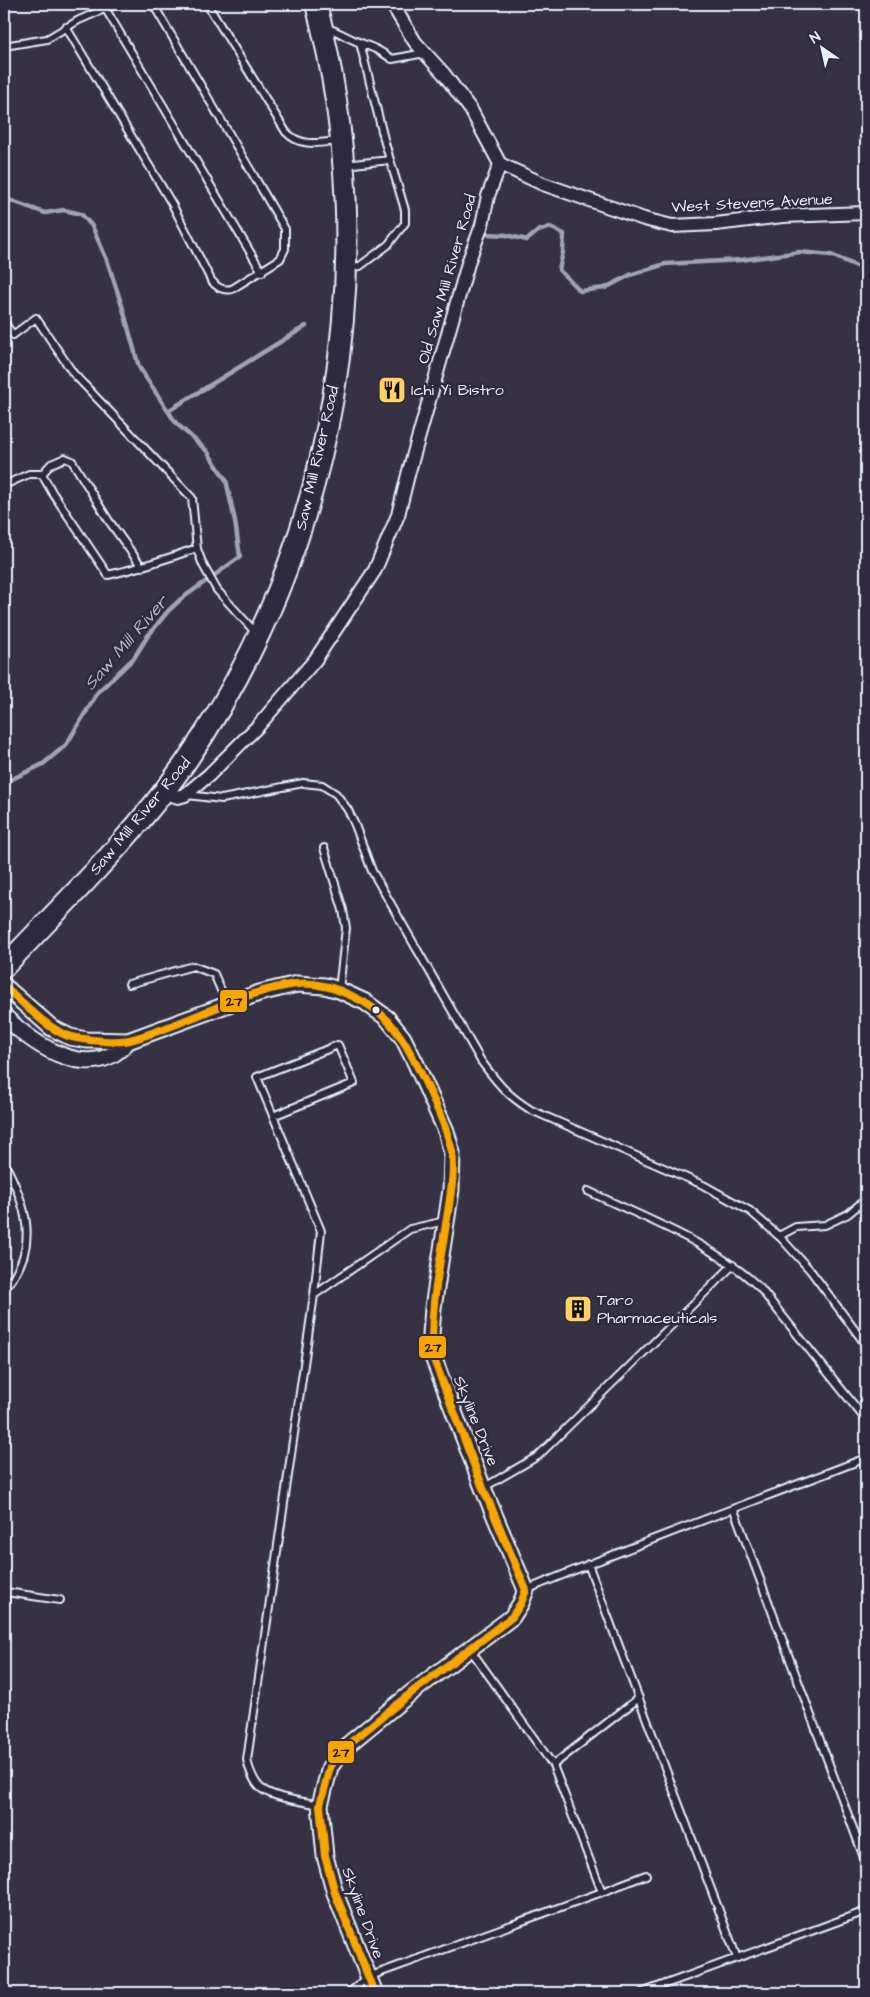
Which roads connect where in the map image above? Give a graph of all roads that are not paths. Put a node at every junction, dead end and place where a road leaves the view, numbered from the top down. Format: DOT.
graph roads {
  1 [pos="116,4"];
  2 [pos="153,4"];
  3 [pos="207,4"];
  4 [pos="316,4"];
  5 [pos="392,4"];
  6 [pos="105,8"];
  7 [pos="321,25"];
  8 [pos="66,27"];
  9 [pos="360,43"];
  10 [pos="4,46"];
  11 [pos="425,53"];
  12 [pos="340,141"];
  13 [pos="390,160"];
  14 [pos="500,164"];
  15 [pos="343,165"];
  16 [pos="866,213"];
  17 [pos="346,269"];
  18 [pos="262,272"];
  19 [pos="4,322"];
  20 [pos="42,474"];
  21 [pos="4,485"];
  22 [pos="197,548"];
  23 [pos="142,567"];
  24 [pos="259,637"];
  25 [pos="163,792"];
  26 [pos="185,795"];
  27 [pos="324,848"];
  28 [pos="4,971"];
  29 [pos="129,984"];
  30 [pos="339,990"];
  31 [pos="227,1004"];
  32 [pos="4,1016"];
  33 [pos="128,1041"];
  34 [pos="273,1116"];
  35 [pos="4,1162"];
  36 [pos="588,1191"];
  37 [pos="866,1198"];
  38 [pos="447,1220"];
  39 [pos="779,1236"];
  40 [pos="733,1264"];
  41 [pos="8,1283"];
  42 [pos="314,1295"];
  43 [pos="866,1345"];
  44 [pos="866,1420"];
  45 [pos="866,1458"];
  46 [pos="483,1488"];
  47 [pos="734,1510"];
  48 [pos="588,1564"];
  49 [pos="526,1590"];
  50 [pos="5,1592"];
  51 [pos="60,1600"];
  52 [pos="4,1604"];
  53 [pos="470,1649"];
  54 [pos="638,1698"];
  55 [pos="553,1765"];
  56 [pos="320,1805"];
  57 [pos="866,1863"];
  58 [pos="646,1875"];
  59 [pos="602,1892"];
  60 [pos="866,1911"];
  61 [pos="737,1958"];
  62 [pos="368,1977"];
  63 [pos="349,1993"];
  64 [pos="375,1993"];
  65 [pos="640,1993"];
  1 -- 6 [label="lane"];
  2 -- 18 [label="lane"];
  3 -- 12 [label="lane"];
  4 -- 7 [label="main road, Saw Mill River Road"];
  5 -- 11 [label="street"];
  6 -- 8 [label="lane"];
  6 -- 18 [label="lane"];
  7 -- 9 [label="lane"];
  7 -- 12 [label="main road, Saw Mill River Road"];
  8 -- 10 [label="lane"];
  8 -- 18 [label="lane"];
  9 -- 11 [label="lane"];
  9 -- 13 [label="lane"];
  11 -- 14 [label="street"];
  12 -- 15 [label="main road, Saw Mill River Road"];
  13 -- 15 [label="lane"];
  13 -- 17 [label="lane"];
  14 -- 16 [label="street, West Stevens Avenue"];
  14 -- 26 [label="street, Old Saw Mill River Road"];
  15 -- 17 [label="main road, Saw Mill River Road"];
  17 -- 24 [label="main road, Saw Mill River Road"];
  19 -- 22 [label="lane"];
  20 -- 21 [label="lane"];
  20 -- 23 [label="lane"];
  20 -- 23 [label="lane"];
  22 -- 23 [label="lane"];
  22 -- 24 [label="lane"];
  24 -- 25 [label="main road, Saw Mill River Road"];
  25 -- 26 [label="street"];
  25 -- 28 [label="main road, Saw Mill River Road"];
  26 -- 39 [label="lane"];
  27 -- 30 [label="lane"];
  28 -- 33 [label="street, Skyline Drive"];
  29 -- 31 [label="lane"];
  30 -- 31 [label="street, Skyline Drive"];
  30 -- 38 [label="street, Skyline Drive"];
  31 -- 33 [label="street, Skyline Drive"];
  32 -- 33 [label="street, Skyline Drive"];
  34 -- 34 [label="lane"];
  34 -- 42 [label="lane"];
  35 -- 41 [label="lane"];
  36 -- 40 [label="lane"];
  37 -- 39 [label="lane"];
  38 -- 42 [label="lane"];
  38 -- 46 [label="street, Skyline Drive"];
  39 -- 43 [label="lane"];
  40 -- 44 [label="lane"];
  40 -- 46 [label="lane"];
  42 -- 56 [label="lane"];
  45 -- 47 [label="lane"];
  46 -- 49 [label="street, Skyline Drive"];
  47 -- 48 [label="lane"];
  47 -- 57 [label="lane"];
  48 -- 49 [label="lane"];
  48 -- 54 [label="lane"];
  49 -- 53 [label="street, Skyline Drive"];
  50 -- 51 [label="lane"];
  50 -- 52 [label="lane"];
  53 -- 55 [label="lane"];
  53 -- 56 [label="street, Skyline Drive"];
  54 -- 55 [label="lane"];
  54 -- 61 [label="lane"];
  55 -- 59 [label="lane"];
  56 -- 62 [label="street, Skyline Drive"];
  58 -- 59 [label="lane"];
  59 -- 62 [label="lane"];
  60 -- 61 [label="lane"];
  61 -- 65 [label="lane"];
  62 -- 63 [label="lane"];
  62 -- 64 [label="street, Skyline Drive"];
}
